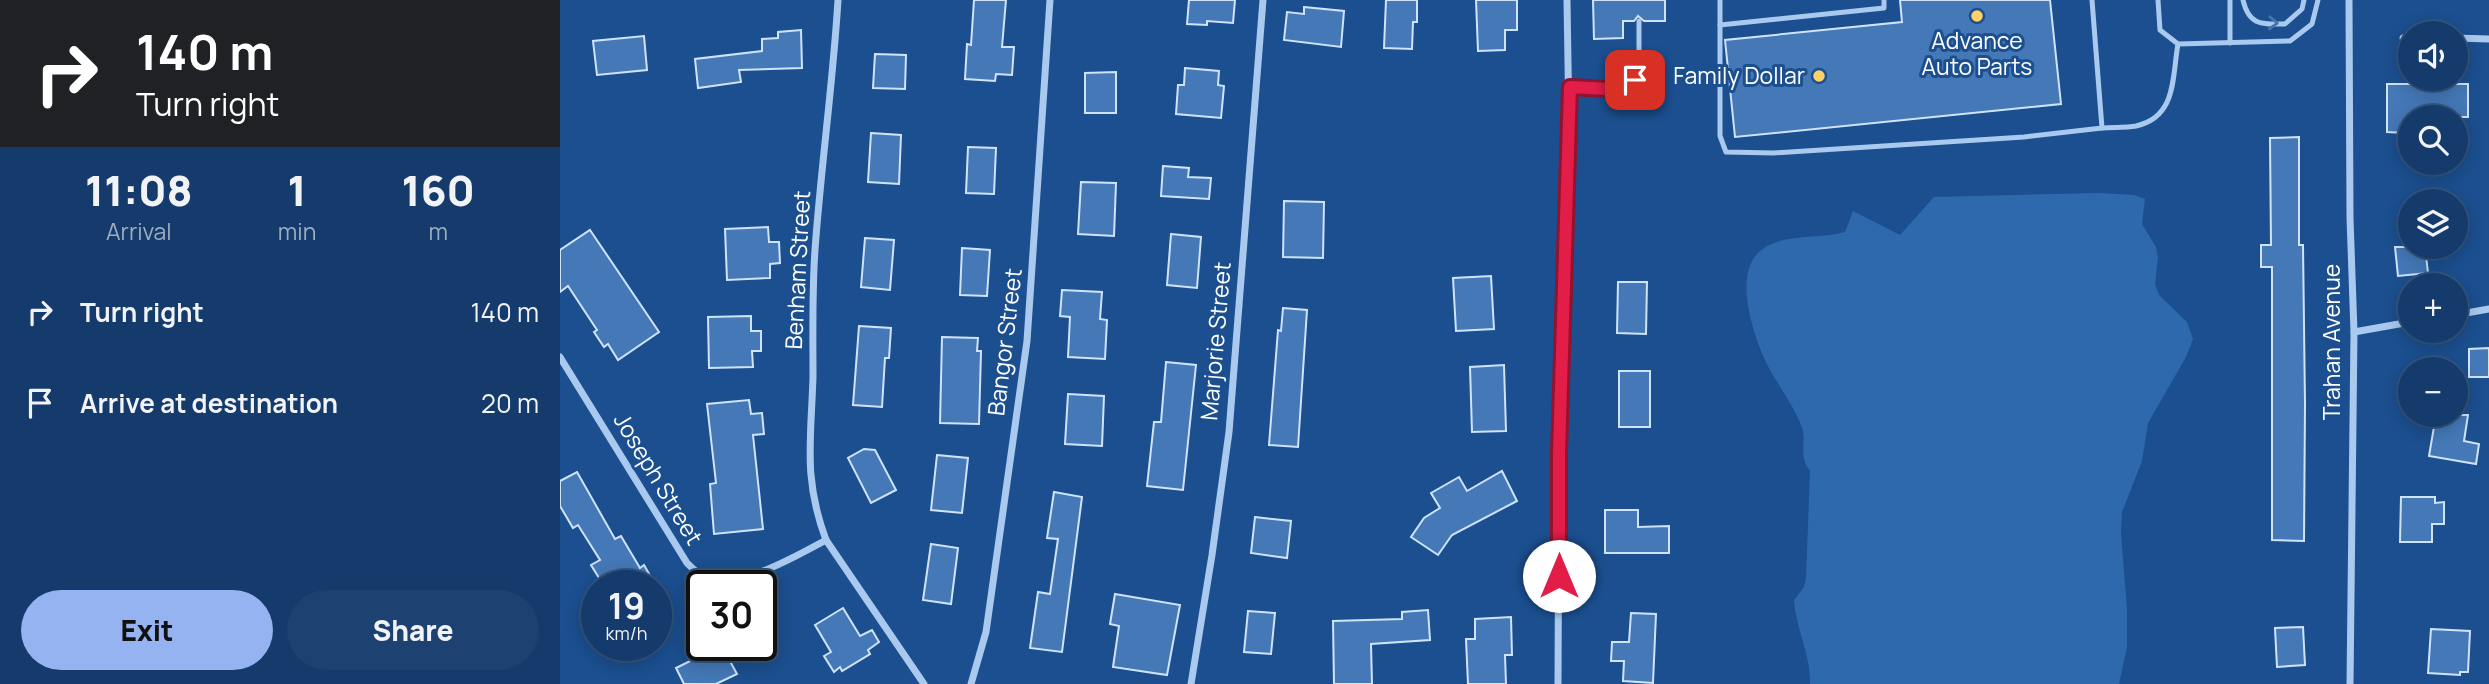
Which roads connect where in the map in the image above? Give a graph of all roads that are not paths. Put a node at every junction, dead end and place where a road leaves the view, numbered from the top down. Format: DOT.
graph roads {
  1 [pos="838,0"];
  2 [pos="1051,0"];
  3 [pos="1263,0"];
  4 [pos="1567,0"];
  5 [pos="1720,0"];
  6 [pos="1884,0"];
  7 [pos="2092,0"];
  8 [pos="2158,0"];
  9 [pos="2231,0"];
  10 [pos="2243,0"];
  11 [pos="2304,0"];
  12 [pos="2318,0"];
  13 [pos="2349,0"];
  14 [pos="1639,21"];
  15 [pos="1720,25"];
  16 [pos="2468,38"];
  17 [pos="2489,39"];
  18 [pos="2230,43"];
  19 [pos="2178,44"];
  20 [pos="1570,87"];
  21 [pos="2102,128"];
  22 [pos="2489,309"];
  23 [pos="2468,313"];
  24 [pos="2398,324"];
  25 [pos="2354,332"];
  26 [pos="560,357"];
  27 [pos="826,540"];
  28 [pos="924,684"];
  29 [pos="971,684"];
  30 [pos="1191,684"];
  31 [pos="1558,684"];
  32 [pos="2350,684"];
  1 -- 27 [label="street, Benham Street"];
  2 -- 29 [label="street, Bangor Street"];
  3 -- 30 [label="street, Marjorie Street"];
  4 -- 20 [label="street"];
  5 -- 15 [label="lane"];
  6 -- 15 [label="lane"];
  7 -- 21 [label="lane"];
  8 -- 19 [label="lane"];
  9 -- 18 [label="lane"];
  10 -- 11 [label="lane, one-way"];
  12 -- 18 [label="lane"];
  13 -- 25 [label="street, Trahan Avenue"];
  14 -- 20 [label="lane"];
  15 -- 21 [label="lane"];
  16 -- 17 [label="street"];
  18 -- 19 [label="lane"];
  19 -- 21 [label="lane"];
  20 -- 31 [label="street"];
  22 -- 23 [label="street"];
  24 -- 25 [label="street"];
  25 -- 32 [label="street, Trahan Avenue"];
  26 -- 27 [label="street, Joseph Street"];
  27 -- 28 [label="street, Benham Street"];
}
